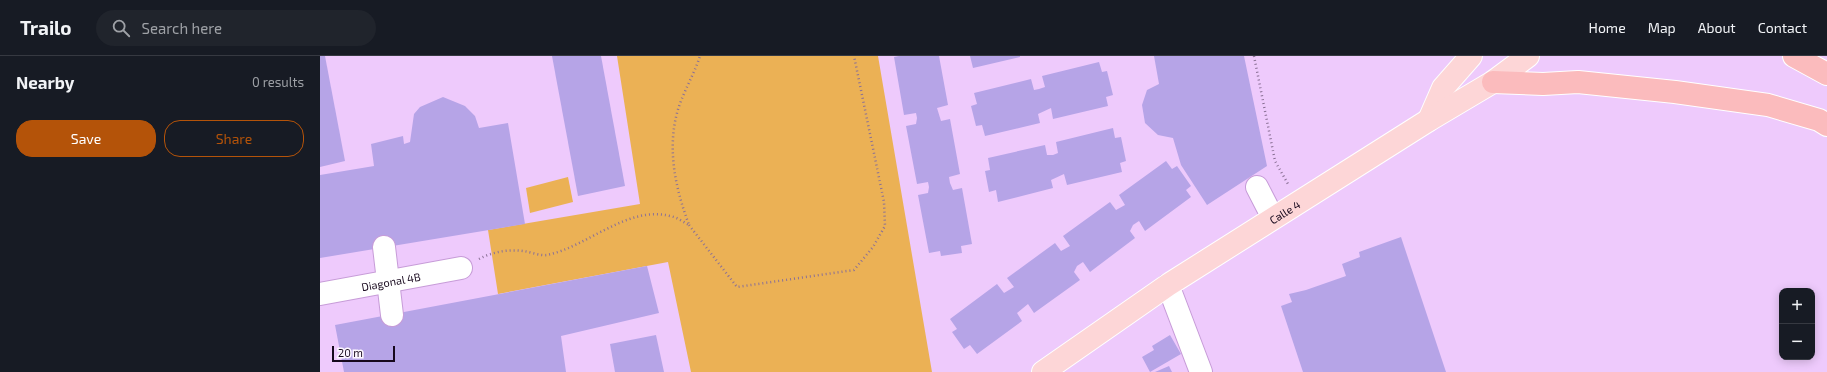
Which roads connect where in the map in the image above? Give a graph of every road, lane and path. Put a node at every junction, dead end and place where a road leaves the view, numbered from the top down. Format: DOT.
graph roads {
  1 [pos="700,56"];
  2 [pos="854,56"];
  3 [pos="1254,56"];
  4 [pos="1471,56"];
  5 [pos="1528,56"];
  6 [pos="1794,56"];
  7 [pos="1827,74"];
  8 [pos="1492,82"];
  9 [pos="1429,120"];
  10 [pos="1827,125"];
  11 [pos="1257,188"];
  12 [pos="1299,201"];
  13 [pos="1273,218"];
  14 [pos="689,225"];
  15 [pos="384,247"];
  16 [pos="461,268"];
  17 [pos="387,282"];
  18 [pos="1168,285"];
  19 [pos="320,294"];
  20 [pos="392,315"];
  21 [pos="1043,372"];
  22 [pos="1201,372"];
  1 -- 14 [label="path"];
  2 -- 14 [label="path"];
  3 -- 12 [label="path"];
  4 -- 9 [label="main road"];
  5 -- 8 [label="main road, Calle 4"];
  6 -- 7 [label="highway"];
  8 -- 9 [label="main road, Calle 4"];
  8 -- 10 [label="highway"];
  9 -- 12 [label="main road, Calle 4"];
  11 -- 13 [label="street"];
  12 -- 13 [label="main road, Calle 4"];
  13 -- 18 [label="main road, Calle 4"];
  14 -- 16 [label="path"];
  15 -- 17 [label="street"];
  16 -- 17 [label="street, Diagonal 4B"];
  17 -- 19 [label="street, Diagonal 4B"];
  17 -- 20 [label="street"];
  18 -- 21 [label="main road, Calle 4"];
  18 -- 22 [label="street"];
}
